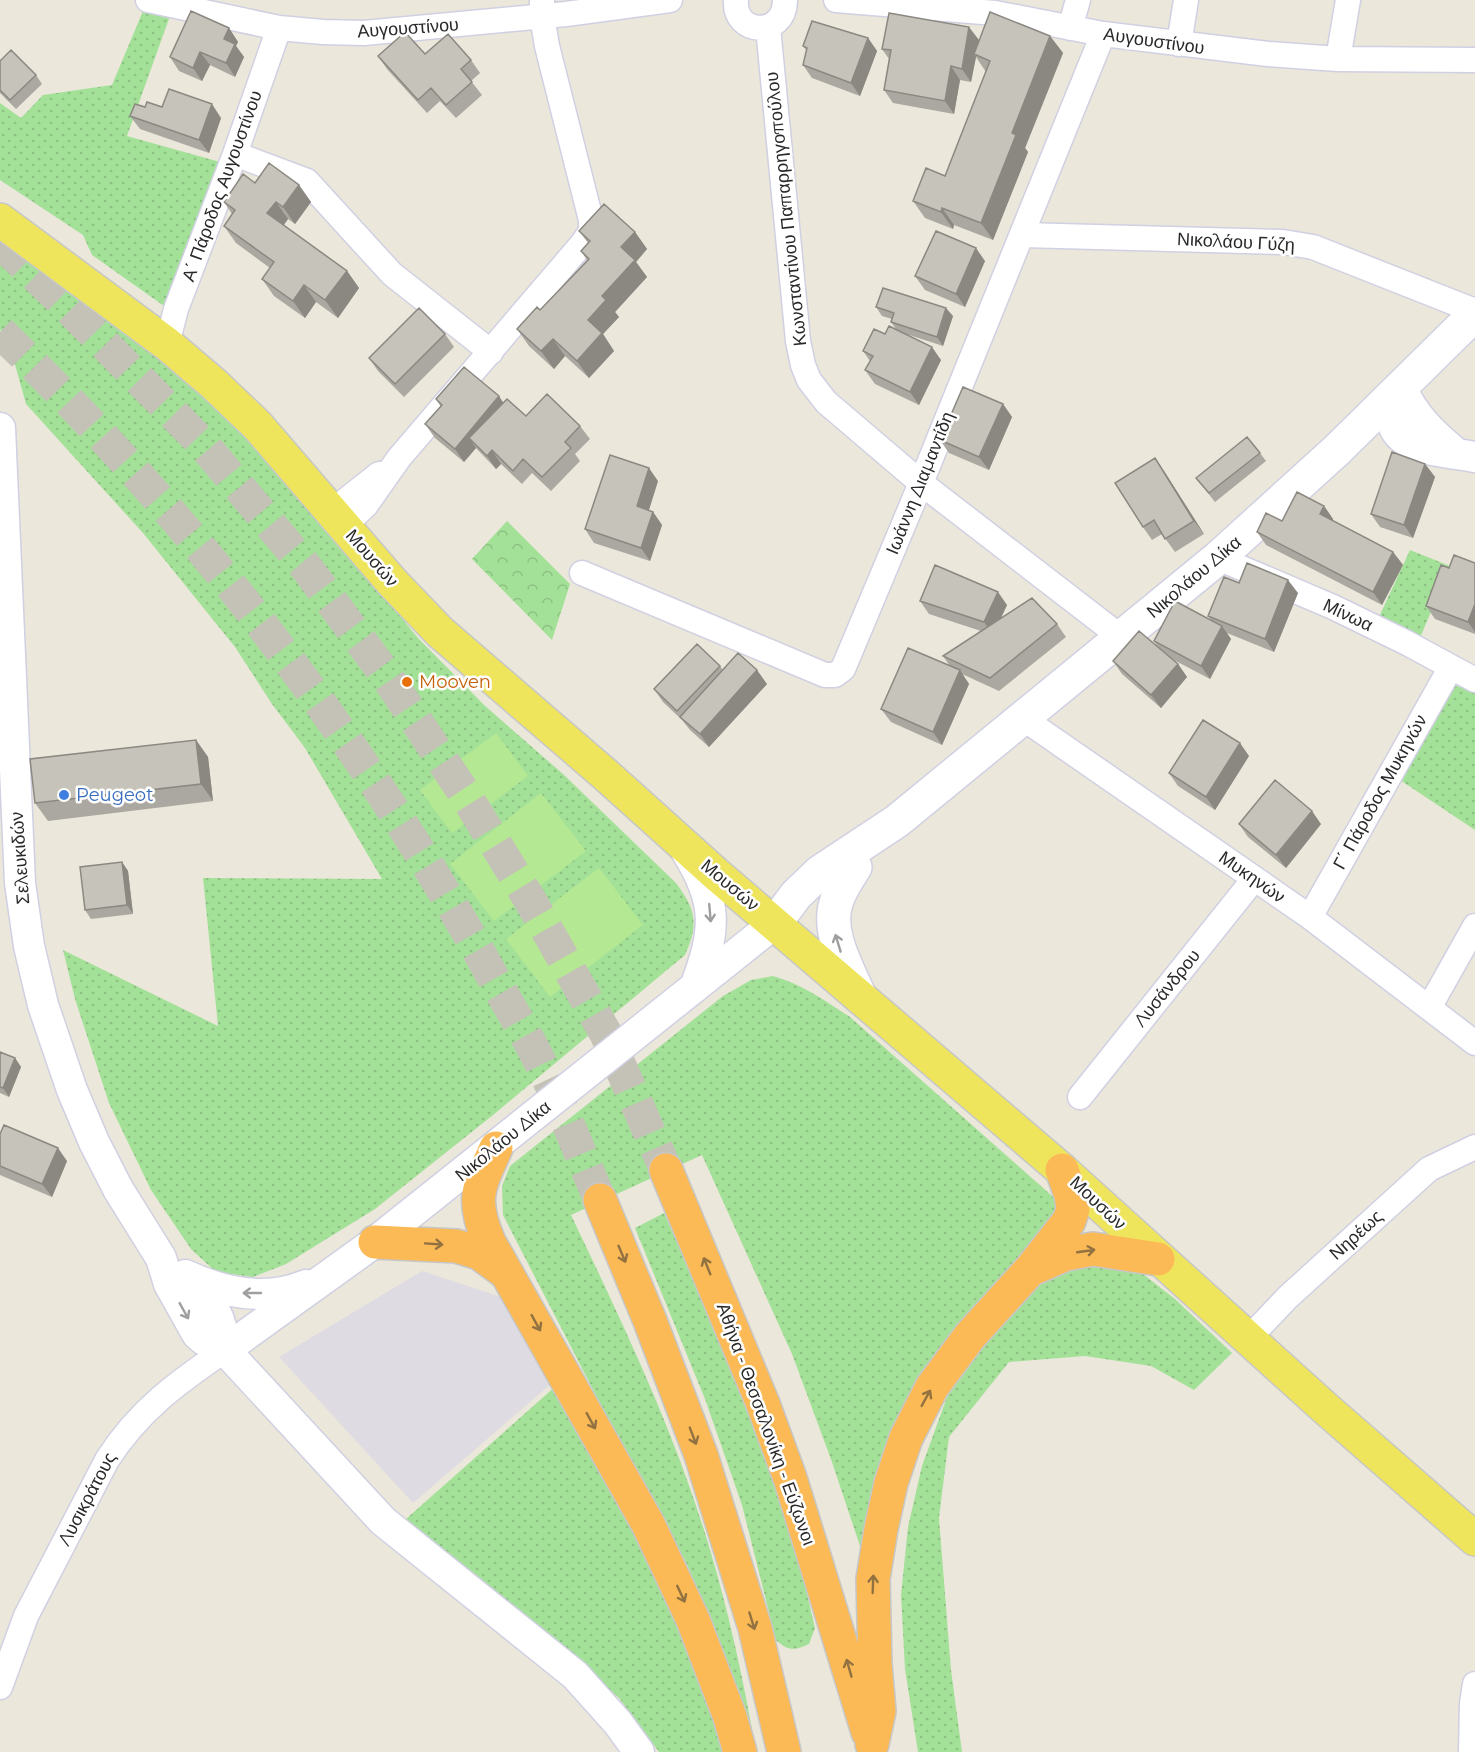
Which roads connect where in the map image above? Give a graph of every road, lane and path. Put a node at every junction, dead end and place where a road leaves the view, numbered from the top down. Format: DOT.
graph roads {
  1 [pos="148,0"];
  2 [pos="670,0"];
  3 [pos="736,0"];
  4 [pos="787,0"];
  5 [pos="836,0"];
  6 [pos="1078,0"];
  7 [pos="1186,0"];
  8 [pos="1348,0"];
  9 [pos="209,6"];
  10 [pos="542,8"];
  11 [pos="768,27"];
  12 [pos="279,28"];
  13 [pos="1070,28"];
  14 [pos="1103,34"];
  15 [pos="1179,44"];
  16 [pos="1338,59"];
  17 [pos="1475,60"];
  18 [pos="235,154"];
  19 [pos="0,220"];
  20 [pos="1022,235"];
  21 [pos="1475,313"];
  22 [pos="167,344"];
  23 [pos="491,352"];
  24 [pos="1401,388"];
  25 [pos="0,428"];
  26 [pos="1422,448"];
  27 [pos="1337,450"];
  28 [pos="1465,455"];
  29 [pos="921,483"];
  30 [pos="337,519"];
  31 [pos="1218,558"];
  32 [pos="582,573"];
  33 [pos="1122,638"];
  34 [pos="1451,667"];
  35 [pos="1475,680"];
  36 [pos="1024,719"];
  37 [pos="8,803"];
  38 [pos="897,821"];
  39 [pos="679,841"];
  40 [pos="855,867"];
  41 [pos="1254,879"];
  42 [pos="1310,917"];
  43 [pos="775,923"];
  44 [pos="1474,931"];
  45 [pos="695,988"];
  46 [pos="860,997"];
  47 [pos="1429,1008"];
  48 [pos="1475,1043"];
  49 [pos="1080,1097"];
  50 [pos="1475,1147"];
  51 [pos="496,1148"];
  52 [pos="666,1170"];
  53 [pos="1062,1170"];
  54 [pos="600,1200"];
  55 [pos="375,1242"];
  56 [pos="1158,1259"];
  57 [pos="173,1267"];
  58 [pos="1031,1269"];
  59 [pos="509,1275"];
  60 [pos="328,1276"];
  61 [pos="1248,1339"];
  62 [pos="225,1350"];
  63 [pos="1475,1539"];
  64 [pos="1475,1684"];
  65 [pos="0,1687"];
  66 [pos="873,1748"];
  67 [pos="639,1752"];
  68 [pos="740,1752"];
  69 [pos="784,1752"];
  70 [pos="1471,1752"];
  1 -- 9 [label="street, Αυγουστίνου"];
  2 -- 10 [label="street, Αυγουστίνου"];
  3 -- 11 [label="street"];
  4 -- 11 [label="street"];
  5 -- 13 [label="street, Αυγουστίνου"];
  6 -- 13 [label="street"];
  7 -- 15 [label="street"];
  8 -- 16 [label="street"];
  9 -- 12 [label="street, Αυγουστίνου"];
  10 -- 12 [label="street, Αυγουστίνου"];
  10 -- 23 [label="street"];
  11 -- 29 [label="street, Κωνσταντίνου Παπαρρηγοπούλου"];
  12 -- 18 [label="street, Α΄ Πάροδος Αυγουστίνου"];
  13 -- 14 [label="street, Αυγουστίνου"];
  14 -- 15 [label="street, Αυγουστίνου"];
  14 -- 20 [label="street, Ιωάννη Διαμαντίδη"];
  15 -- 16 [label="street, Αυγουστίνου"];
  16 -- 17 [label="street, Αυγουστίνου"];
  18 -- 22 [label="street, Α΄ Πάροδος Αυγουστίνου"];
  18 -- 23 [label="street"];
  19 -- 22 [label="main road, Μουσών"];
  20 -- 21 [label="street, Νικολάου Γύζη"];
  20 -- 29 [label="street, Ιωάννη Διαμαντίδη"];
  21 -- 24 [label="main road, Νικολάου Δίκα"];
  22 -- 30 [label="main road, Μουσών"];
  23 -- 30 [label="street"];
  24 -- 26 [label="street"];
  24 -- 27 [label="main road, Νικολάου Δίκα"];
  24 -- 28 [label="street"];
  25 -- 37 [label="street, Σελευκιδών"];
  26 -- 27 [label="street"];
  26 -- 28 [label="street"];
  27 -- 31 [label="main road, Νικολάου Δίκα"];
  29 -- 32 [label="street, Ιωάννη Διαμαντίδη"];
  29 -- 33 [label="street, Κωνσταντίνου Παπαρρηγοπούλου"];
  30 -- 39 [label="main road, Μουσών"];
  31 -- 33 [label="main road, Νικολάου Δίκα"];
  31 -- 34 [label="street, Μίνωα"];
  33 -- 36 [label="main road, Νικολάου Δίκα"];
  34 -- 35 [label="street, Μίνωα"];
  34 -- 42 [label="street, Γ΄ Πάροδος Μυκηνών"];
  36 -- 38 [label="main road, Νικολάου Δίκα"];
  36 -- 41 [label="street, Μυκηνών"];
  37 -- 57 [label="street, Σελευκιδών"];
  38 -- 40 [label="main road, Νικολάου Δίκα"];
  38 -- 43 [label="main road, Νικολάου Δίκα"];
  39 -- 43 [label="main road, Μουσών"];
  39 -- 45 [label="street, one-way"];
  40 -- 43 [label="main road, Νικολάου Δίκα"];
  46 -- 40 [label="main road, one-way"];
  41 -- 42 [label="street, Μυκηνών"];
  41 -- 49 [label="street, Λυσάνδρου"];
  42 -- 47 [label="street, Μυκηνών"];
  43 -- 45 [label="street, Νικολάου Δίκα"];
  43 -- 46 [label="main road, Μουσών"];
  44 -- 47 [label="street"];
  45 -- 51 [label="street, Νικολάου Δίκα"];
  46 -- 53 [label="main road, Μουσών"];
  47 -- 48 [label="street, Μυκηνών"];
  50 -- 61 [label="street, Νηρέως"];
  51 -- 55 [label="street, Νικολάου Δίκα"];
  51 -- 59 [label="highway"];
  66 -- 52 [label="highway, Αθήνα - Θεσσαλονίκη - Εύζωνοι, one-way"];
  53 -- 56 [label="main road, Μουσών"];
  53 -- 58 [label="highway"];
  54 -- 69 [label="highway, one-way"];
  55 -- 59 [label="highway, one-way"];
  55 -- 60 [label="street, Νικολάου Δίκα"];
  58 -- 56 [label="highway, one-way"];
  56 -- 61 [label="main road, Μουσών"];
  60 -- 57 [label="street, one-way"];
  57 -- 62 [label="street, Σελευκιδών"];
  66 -- 58 [label="highway, one-way"];
  59 -- 68 [label="highway, one-way"];
  60 -- 62 [label="street, Νικολάου Δίκα"];
  61 -- 63 [label="main road, Μουσών"];
  62 -- 65 [label="street, Λυσικράτους"];
  62 -- 67 [label="street, Σελευκιδών"];
  64 -- 70 [label="street"];
}
